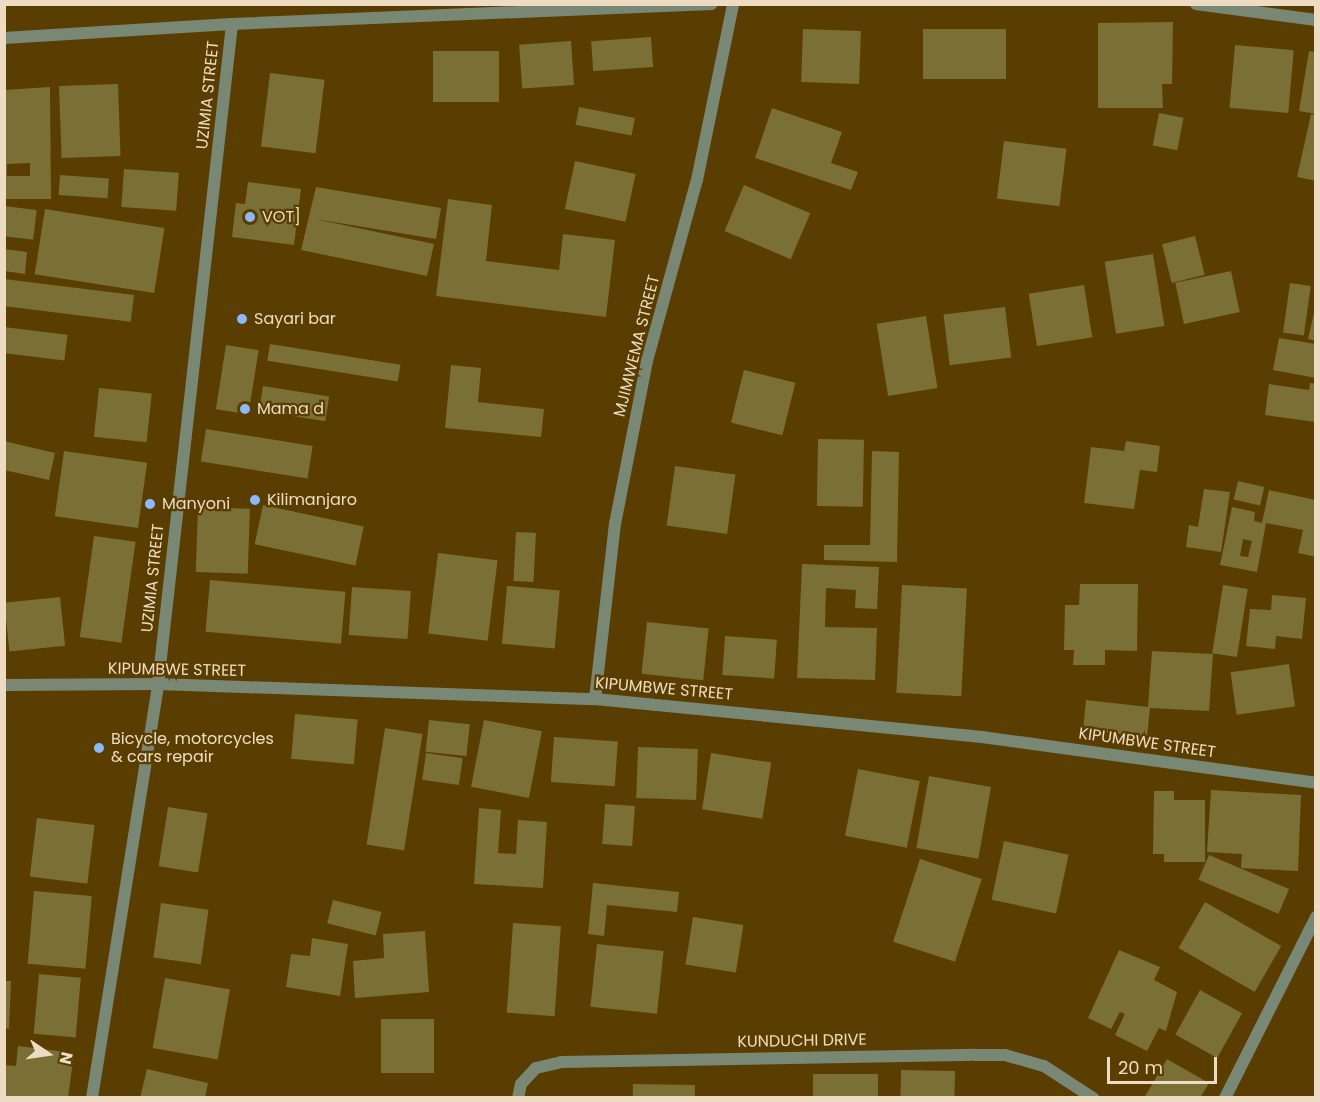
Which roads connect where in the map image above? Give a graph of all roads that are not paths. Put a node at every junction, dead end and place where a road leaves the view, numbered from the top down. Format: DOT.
graph roads {
  1 [pos="712,4"];
  2 [pos="733,4"];
  3 [pos="1197,4"];
  4 [pos="1316,20"];
  5 [pos="232,24"];
  6 [pos="4,38"];
  7 [pos="158,684"];
  8 [pos="4,686"];
  9 [pos="595,699"];
  10 [pos="1316,783"];
  11 [pos="1316,917"];
  12 [pos="93,1098"];
  13 [pos="518,1098"];
  14 [pos="1093,1098"];
  15 [pos="1225,1098"];
  1 -- 5 [label="street"];
  2 -- 9 [label="street, MJIMWEMA STREET"];
  3 -- 4 [label="street"];
  5 -- 6 [label="street"];
  5 -- 7 [label="street, UZIMIA STREET"];
  7 -- 8 [label="street, KIPUMBWE STREET"];
  7 -- 9 [label="street, KIPUMBWE STREET"];
  7 -- 12 [label="street, UZIMIA STREET"];
  9 -- 10 [label="street, KIPUMBWE STREET"];
  11 -- 15 [label="street"];
  13 -- 14 [label="street, KUNDUCHI DRIVE"];
}
